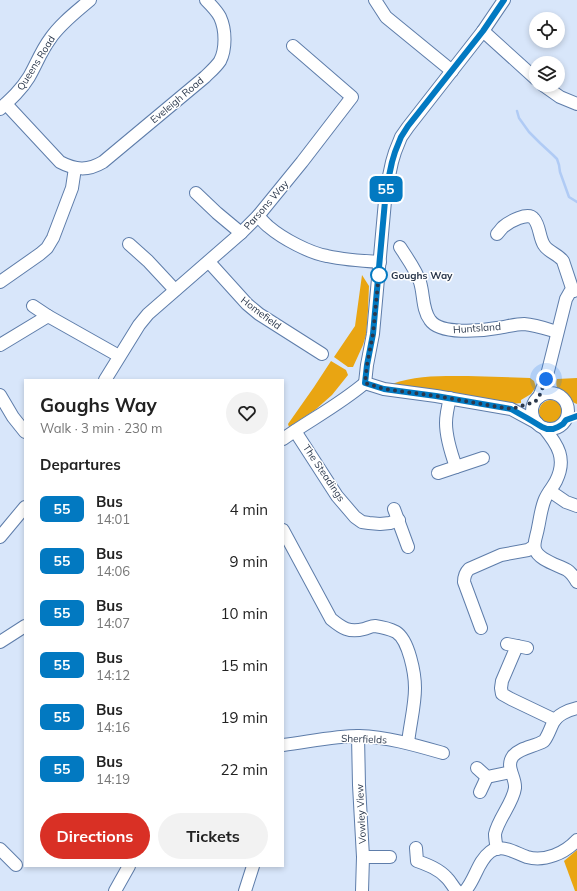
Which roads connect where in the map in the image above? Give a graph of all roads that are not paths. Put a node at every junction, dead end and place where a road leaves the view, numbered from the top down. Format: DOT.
graph roads {
  1 [pos="90,0"];
  2 [pos="206,0"];
  3 [pos="374,0"];
  4 [pos="500,2"];
  5 [pos="483,31"];
  6 [pos="293,46"];
  7 [pos="452,71"];
  8 [pos="529,73"];
  9 [pos="553,92"];
  10 [pos="577,104"];
  11 [pos="3,106"];
  12 [pos="75,168"];
  13 [pos="196,193"];
  14 [pos="258,216"];
  15 [pos="241,233"];
  16 [pos="497,234"];
  17 [pos="129,244"];
  18 [pos="400,247"];
  19 [pos="209,262"];
  20 [pos="380,262"];
  21 [pos="0,282"];
  22 [pos="175,290"];
  23 [pos="575,291"];
  24 [pos="33,306"];
  25 [pos="48,316"];
  26 [pos="557,332"];
  27 [pos="0,345"];
  28 [pos="322,354"];
  29 [pos="119,356"];
  30 [pos="106,379"];
  31 [pos="546,379"];
  32 [pos="365,383"];
  33 [pos="0,395"];
  34 [pos="450,398"];
  35 [pos="560,398"];
  36 [pos="537,400"];
  37 [pos="577,408"];
  38 [pos="511,409"];
  39 [pos="568,420"];
  40 [pos="540,426"];
  41 [pos="24,431"];
  42 [pos="295,431"];
  43 [pos="284,438"];
  44 [pos="558,448"];
  45 [pos="483,458"];
  46 [pos="456,467"];
  47 [pos="438,473"];
  48 [pos="550,491"];
  49 [pos="577,506"];
  50 [pos="24,508"];
  51 [pos="284,532"];
  52 [pos="0,537"];
  53 [pos="534,546"];
  54 [pos="408,547"];
  55 [pos="577,582"];
  56 [pos="24,627"];
  57 [pos="481,628"];
  58 [pos="0,642"];
  59 [pos="517,646"];
  60 [pos="577,708"];
  61 [pos="555,720"];
  62 [pos="358,736"];
  63 [pos="408,743"];
  64 [pos="284,745"];
  65 [pos="443,753"];
  66 [pos="476,768"];
  67 [pos="511,772"];
  68 [pos="487,777"];
  69 [pos="480,792"];
  70 [pos="577,840"];
  71 [pos="416,848"];
  72 [pos="0,849"];
  73 [pos="497,849"];
  74 [pos="363,857"];
  75 [pos="390,857"];
  76 [pos="16,864"];
  77 [pos="128,867"];
  78 [pos="253,867"];
  79 [pos="115,891"];
  80 [pos="245,891"];
  81 [pos="362,891"];
  82 [pos="457,891"];
  83 [pos="465,891"];
  1 -- 11 [label="street, Queens Road"];
  2 -- 12 [label="street, Eveleigh Road"];
  3 -- 7 [label="street"];
  4 -- 5 [label="street"];
  5 -- 7 [label="street"];
  5 -- 8 [label="street"];
  6 -- 14 [label="street, Parsons Way"];
  7 -- 20 [label="street"];
  9 -- 10 [label="street"];
  11 -- 12 [label="street"];
  12 -- 21 [label="street"];
  13 -- 15 [label="street"];
  14 -- 15 [label="street, Parsons Way"];
  14 -- 20 [label="street"];
  15 -- 19 [label="street, Parsons Way"];
  16 -- 23 [label="street"];
  17 -- 22 [label="street"];
  18 -- 26 [label="street, Huntsland"];
  19 -- 22 [label="street, Parsons Way"];
  19 -- 28 [label="street, Homefield"];
  20 -- 32 [label="street"];
  22 -- 29 [label="street, Parsons Way"];
  23 -- 26 [label="street"];
  24 -- 25 [label="street"];
  25 -- 27 [label="street"];
  25 -- 29 [label="street"];
  26 -- 31 [label="street"];
  29 -- 30 [label="street, Parsons Way"];
  31 -- 35 [label="street"];
  31 -- 36 [label="street"];
  32 -- 34 [label="street"];
  32 -- 42 [label="street"];
  33 -- 41 [label="street"];
  34 -- 38 [label="street"];
  34 -- 46 [label="street"];
  35 -- 36 [label="street"];
  35 -- 37 [label="street"];
  35 -- 39 [label="street"];
  36 -- 38 [label="street"];
  36 -- 40 [label="street"];
  38 -- 40 [label="street"];
  39 -- 40 [label="street"];
  39 -- 44 [label="street"];
  40 -- 44 [label="street"];
  42 -- 43 [label="street"];
  42 -- 54 [label="street, The Steadings"];
  44 -- 48 [label="street"];
  45 -- 46 [label="street"];
  46 -- 47 [label="street"];
  48 -- 49 [label="street"];
  48 -- 53 [label="street"];
  50 -- 52 [label="street"];
  51 -- 63 [label="street"];
  53 -- 55 [label="street"];
  53 -- 57 [label="street"];
  56 -- 58 [label="street"];
  59 -- 61 [label="street"];
  60 -- 61 [label="street"];
  61 -- 67 [label="street"];
  62 -- 63 [label="street, Sherfields"];
  62 -- 64 [label="street, Sherfields"];
  62 -- 74 [label="street, Vowley View"];
  63 -- 65 [label="street, Sherfields"];
  66 -- 68 [label="street"];
  67 -- 68 [label="street"];
  67 -- 73 [label="street"];
  68 -- 69 [label="street"];
  70 -- 73 [label="street"];
  71 -- 82 [label="street"];
  72 -- 76 [label="street"];
  73 -- 83 [label="street"];
  74 -- 75 [label="street"];
  74 -- 81 [label="street, Vowley View"];
  77 -- 79 [label="street"];
  78 -- 80 [label="street"];
}
